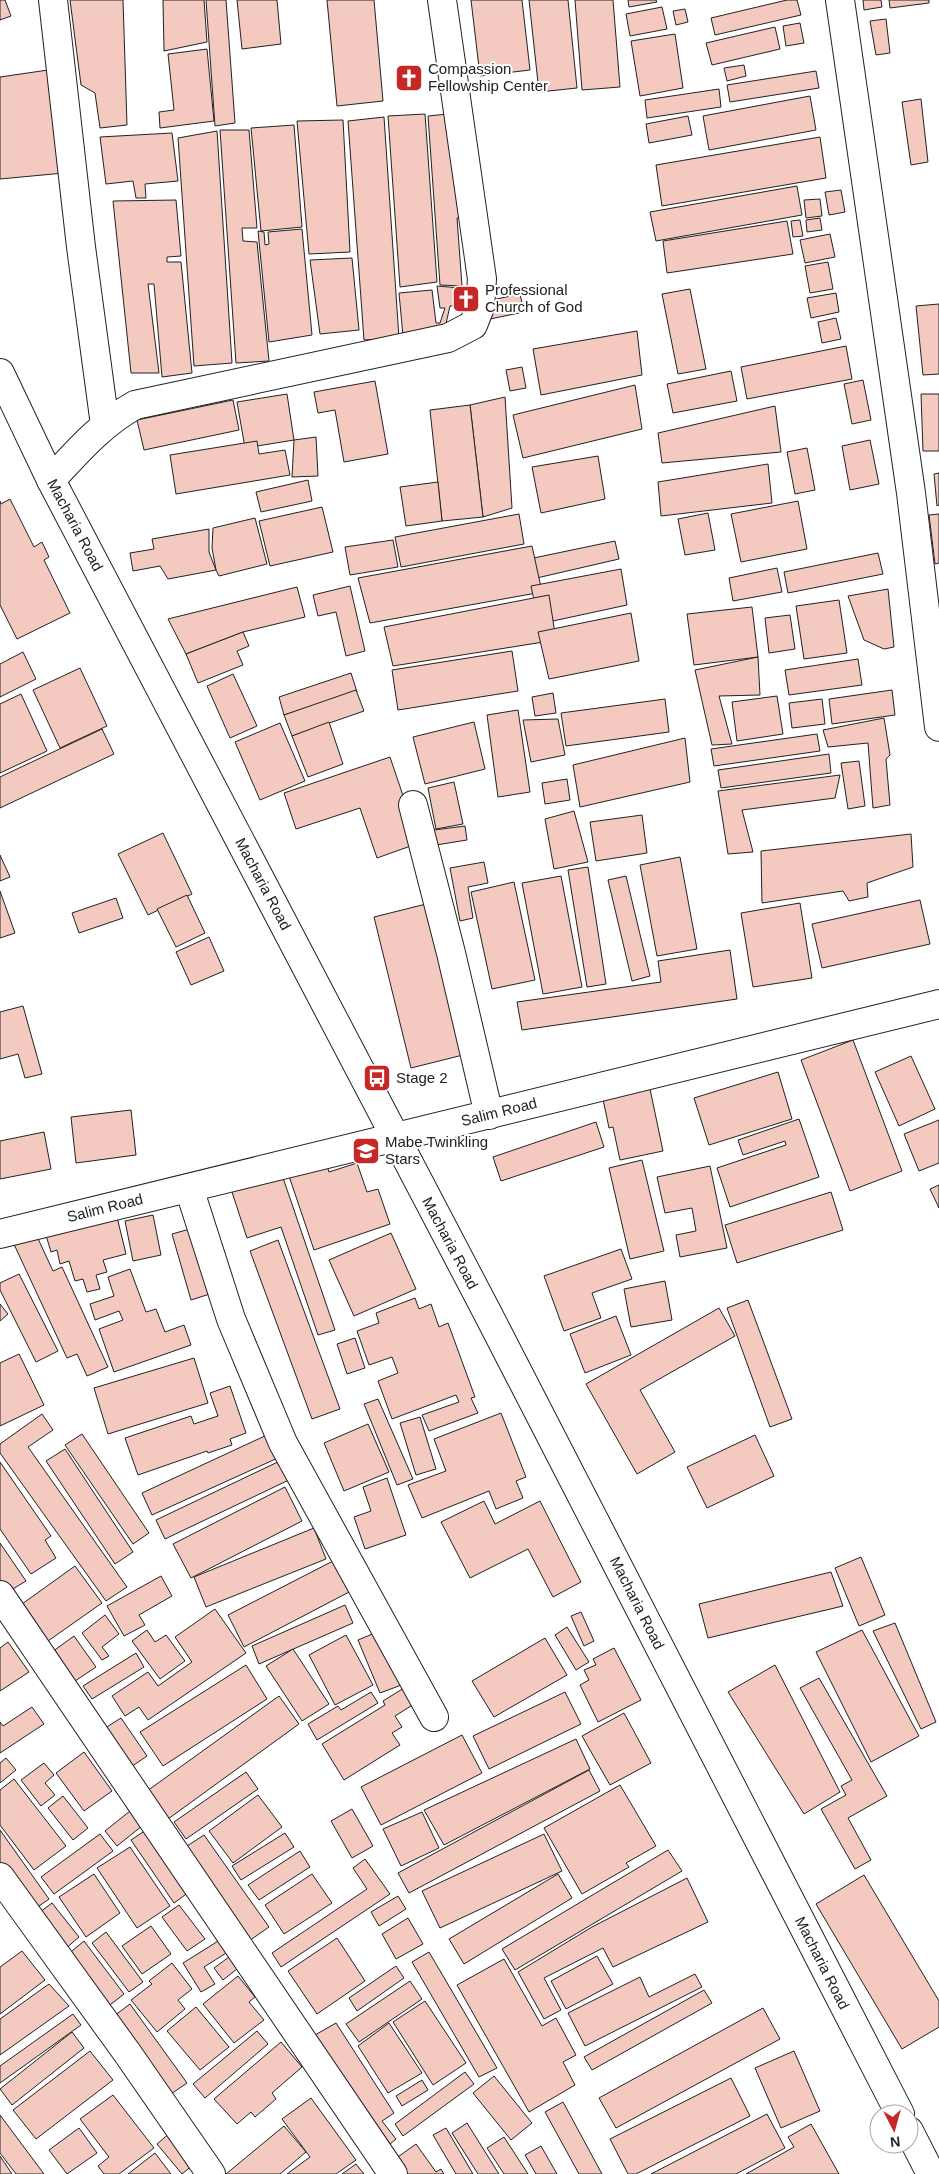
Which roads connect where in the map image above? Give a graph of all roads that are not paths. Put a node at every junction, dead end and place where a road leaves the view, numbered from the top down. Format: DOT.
graph roads {
  1 [pos="53,0"];
  2 [pos="442,0"];
  3 [pos="840,0"];
  4 [pos="0,373"];
  5 [pos="105,425"];
  6 [pos="51,480"];
  7 [pos="939,727"];
  8 [pos="413,805"];
  9 [pos="939,1004"];
  10 [pos="489,1115"];
  11 [pos="395,1138"];
  12 [pos="188,1188"];
  13 [pos="0,1234"];
  14 [pos="0,1595"];
  15 [pos="434,1717"];
  16 [pos="0,1877"];
  17 [pos="895,2104"];
  18 [pos="919,2151"];
  19 [pos="211,2174"];
  20 [pos="393,2174"];
  21 [pos="931,2174"];
  1 -- 5 [label="street"];
  2 -- 5 [label="street"];
  3 -- 7 [label="street"];
  4 -- 6 [label="street, Macharia Road"];
  5 -- 6 [label="street"];
  6 -- 11 [label="street, Macharia Road"];
  8 -- 10 [label="street"];
  9 -- 10 [label="street, Salim Road"];
  10 -- 11 [label="street, Salim Road"];
  11 -- 12 [label="street, Salim Road"];
  11 -- 17 [label="street, Macharia Road"];
  12 -- 13 [label="street, Salim Road"];
  12 -- 15 [label="street"];
  14 -- 20 [label="street"];
  16 -- 19 [label="street"];
  18 -- 21 [label="street"];
}
